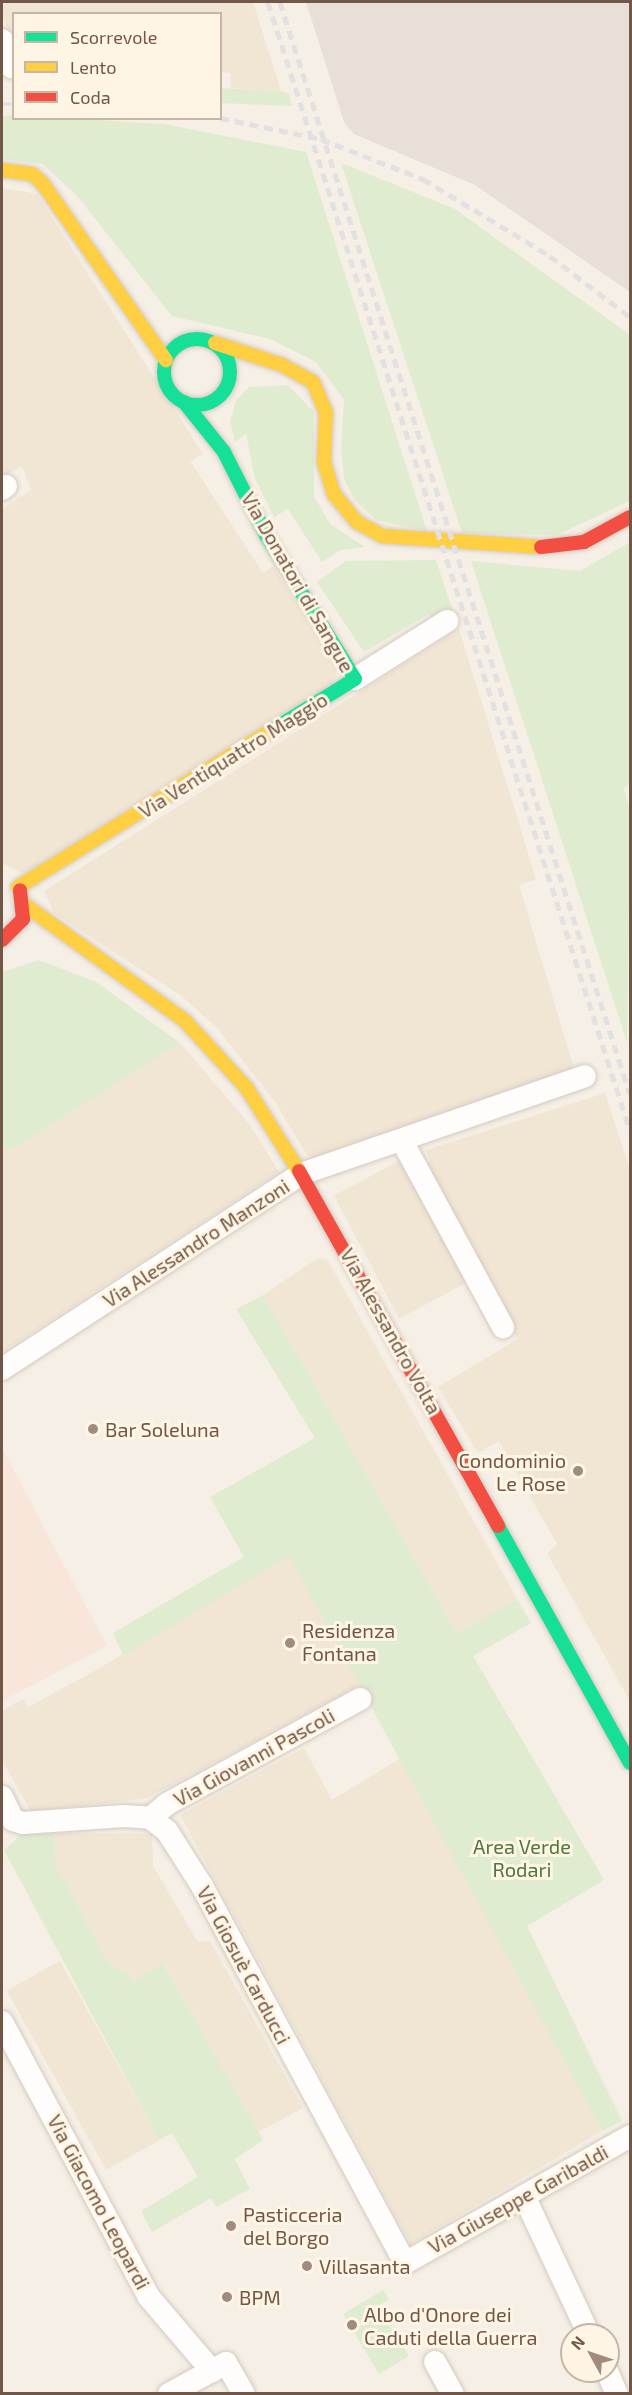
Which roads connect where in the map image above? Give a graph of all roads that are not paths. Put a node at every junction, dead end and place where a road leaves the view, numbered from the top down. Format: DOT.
graph roads {
  1 [pos="2,40"];
  2 [pos="9,67"];
  3 [pos="2,170"];
  4 [pos="215,343"];
  5 [pos="166,360"];
  6 [pos="265,362"];
  7 [pos="223,392"];
  8 [pos="184,402"];
  9 [pos="224,452"];
  10 [pos="630,517"];
  11 [pos="447,621"];
  12 [pos="355,679"];
  13 [pos="5,877"];
  14 [pos="18,886"];
  15 [pos="25,905"];
  16 [pos="6,938"];
  17 [pos="87,952"];
  18 [pos="585,1076"];
  19 [pos="402,1141"];
  20 [pos="301,1173"];
  21 [pos="503,1327"];
  22 [pos="2,1369"];
  23 [pos="360,1699"];
  24 [pos="630,1763"];
  25 [pos="2,1797"];
  26 [pos="150,1818"];
  27 [pos="7,1826"];
  28 [pos="2,2022"];
  29 [pos="630,2136"];
  30 [pos="524,2196"];
  31 [pos="405,2263"];
  32 [pos="584,2323"];
  33 [pos="435,2362"];
  34 [pos="219,2367"];
  35 [pos="169,2394"];
  36 [pos="244,2394"];
  37 [pos="453,2394"];
  1 -- 2 [label="street"];
  3 -- 5 [label="street"];
  4 -- 5 [label="street"];
  4 -- 6 [label="street"];
  4 -- 7 [label="street"];
  5 -- 8 [label="street"];
  6 -- 7 [label="street"];
  6 -- 10 [label="street"];
  7 -- 8 [label="street"];
  7 -- 9 [label="street, Via Donatori di Sangue"];
  8 -- 9 [label="street, Via Donatori di Sangue"];
  9 -- 12 [label="street, Via Donatori di Sangue"];
  11 -- 12 [label="street, Via Ventiquattro Maggio"];
  12 -- 14 [label="street, Via Ventiquattro Maggio"];
  13 -- 14 [label="street"];
  14 -- 15 [label="street"];
  15 -- 16 [label="street, Via Alessandro Volta"];
  15 -- 17 [label="street, Via Alessandro Volta"];
  16 -- 17 [label="street, Via Alessandro Volta"];
  17 -- 20 [label="street, Via Alessandro Volta"];
  18 -- 19 [label="street, Via Alessandro Manzoni"];
  19 -- 20 [label="street, Via Alessandro Manzoni"];
  19 -- 21 [label="street"];
  20 -- 22 [label="street, Via Alessandro Manzoni"];
  20 -- 24 [label="street, Via Alessandro Volta"];
  23 -- 26 [label="street, Via Giovanni Pascoli"];
  25 -- 27 [label="street"];
  26 -- 27 [label="street"];
  26 -- 31 [label="street, Via Giosuè Carducci"];
  28 -- 34 [label="street, Via Giacomo Leopardi"];
  29 -- 30 [label="street, Via Giuseppe Garibaldi"];
  30 -- 31 [label="street, Via Giuseppe Garibaldi"];
  30 -- 32 [label="street"];
  33 -- 37 [label="street"];
  34 -- 35 [label="street"];
  34 -- 36 [label="street, Via Giacomo Leopardi"];
}
